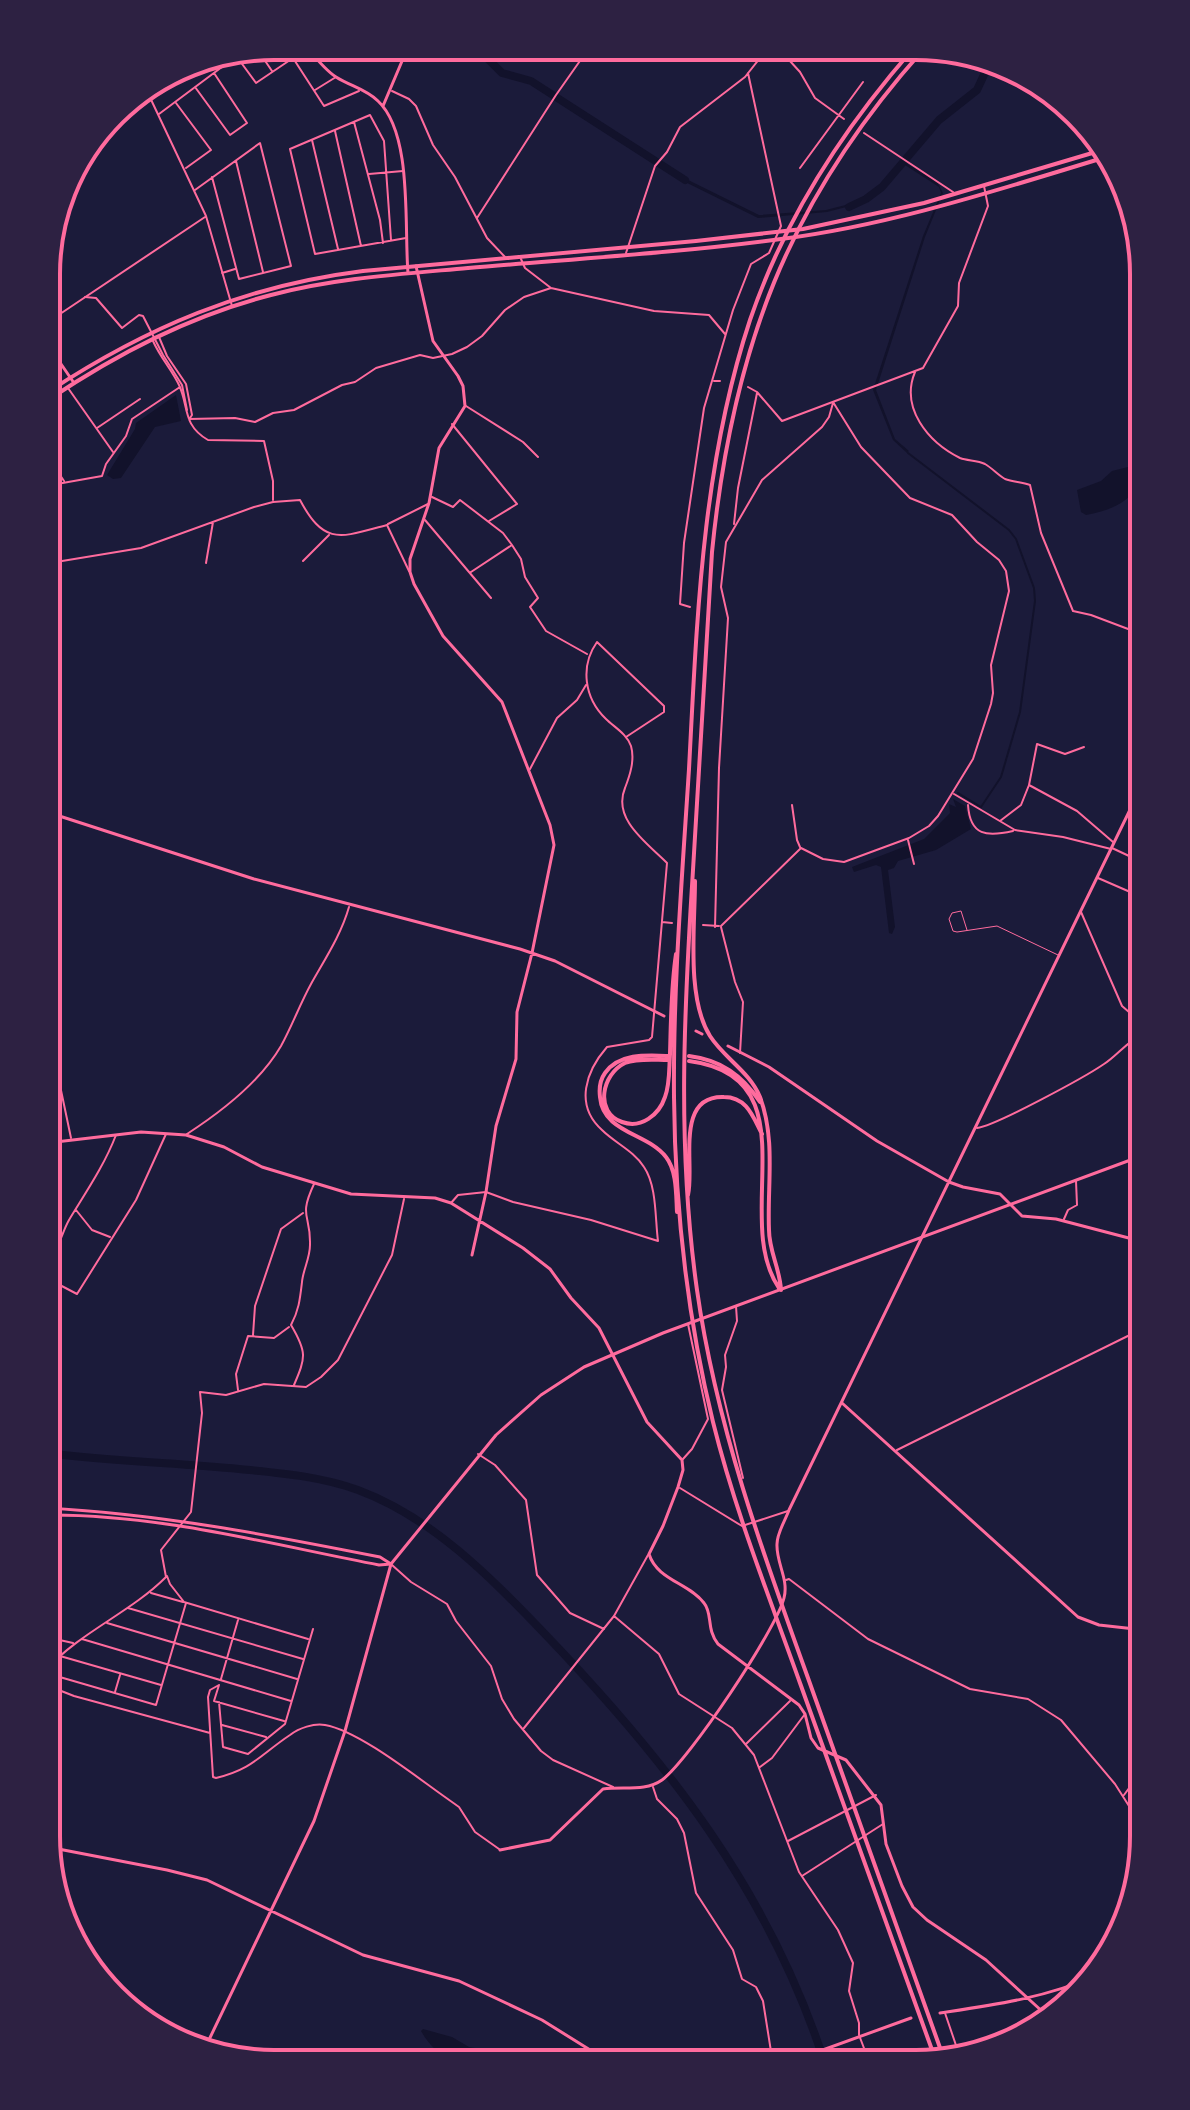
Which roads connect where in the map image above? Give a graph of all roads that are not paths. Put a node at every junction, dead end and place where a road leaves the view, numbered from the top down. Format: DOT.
graph roads {
  1 [pos="290,60"];
  2 [pos="294,60"];
  3 [pos="320,60"];
  4 [pos="402,60"];
  5 [pos="581,60"];
  6 [pos="758,60"];
  7 [pos="789,60"];
  8 [pos="904,60"];
  9 [pos="915,60"];
  10 [pos="265,61"];
  11 [pos="241,63"];
  12 [pos="223,66"];
  13 [pos="273,72"];
  14 [pos="214,73"];
  15 [pos="748,73"];
  16 [pos="336,77"];
  17 [pos="863,82"];
  18 [pos="195,87"];
  19 [pos="363,89"];
  20 [pos="314,90"];
  21 [pos="391,91"];
  22 [pos="151,99"];
  23 [pos="175,102"];
  24 [pos="383,106"];
  25 [pos="159,114"];
  26 [pos="838,115"];
  27 [pos="844,119"];
  28 [pos="354,122"];
  29 [pos="335,130"];
  30 [pos="864,133"];
  31 [pos="312,140"];
  32 [pos="1092,153"];
  33 [pos="1097,160"];
  34 [pos="236,161"];
  35 [pos="800,168"];
  36 [pos="185,169"];
  37 [pos="387,171"];
  38 [pos="403,171"];
  39 [pos="368,174"];
  40 [pos="212,177"];
  41 [pos="984,186"];
  42 [pos="195,190"];
  43 [pos="987,193"];
  44 [pos="957,194"];
  45 [pos="206,216"];
  46 [pos="390,218"];
  47 [pos="477,219"];
  48 [pos="380,220"];
  49 [pos="780,232"];
  50 [pos="406,238"];
  51 [pos="391,240"];
  52 [pos="776,240"];
  53 [pos="383,244"];
  54 [pos="361,247"];
  55 [pos="628,247"];
  56 [pos="338,250"];
  57 [pos="626,254"];
  58 [pos="521,257"];
  59 [pos="505,258"];
  60 [pos="522,263"];
  61 [pos="236,269"];
  62 [pos="416,269"];
  63 [pos="408,270"];
  64 [pos="222,273"];
  65 [pos="263,273"];
  66 [pos="551,288"];
  67 [pos="84,297"];
  68 [pos="230,300"];
  69 [pos="232,306"];
  70 [pos="60,314"];
  71 [pos="158,335"];
  72 [pos="725,336"];
  73 [pos="151,338"];
  74 [pos="441,356"];
  75 [pos="60,362"];
  76 [pos="915,371"];
  77 [pos="70,377"];
  78 [pos="712,380"];
  79 [pos="720,381"];
  80 [pos="74,383"];
  81 [pos="60,384"];
  82 [pos="67,387"];
  83 [pos="180,387"];
  84 [pos="748,387"];
  85 [pos="60,392"];
  86 [pos="757,392"];
  87 [pos="140,399"];
  88 [pos="833,402"];
  89 [pos="465,406"];
  90 [pos="189,419"];
  91 [pos="452,424"];
  92 [pos="96,428"];
  93 [pos="114,454"];
  94 [pos="538,457"];
  95 [pos="60,475"];
  96 [pos="65,482"];
  97 [pos="60,483"];
  98 [pos="431,497"];
  99 [pos="273,502"];
  100 [pos="429,503"];
  101 [pos="213,520"];
  102 [pos="425,520"];
  103 [pos="488,521"];
  104 [pos="387,525"];
  105 [pos="734,525"];
  106 [pos="329,534"];
  107 [pos="512,545"];
  108 [pos="60,561"];
  109 [pos="303,561"];
  110 [pos="206,563"];
  111 [pos="410,572"];
  112 [pos="470,572"];
  113 [pos="491,598"];
  114 [pos="690,607"];
  115 [pos="726,608"];
  116 [pos="718,609"];
  117 [pos="1130,630"];
  118 [pos="588,655"];
  119 [pos="586,684"];
  120 [pos="626,737"];
  121 [pos="1084,747"];
  122 [pos="529,771"];
  123 [pos="1029,785"];
  124 [pos="953,793"];
  125 [pos="968,803"];
  126 [pos="792,805"];
  127 [pos="1130,809"];
  128 [pos="60,816"];
  129 [pos="999,822"];
  130 [pos="1015,830"];
  131 [pos="908,840"];
  132 [pos="695,842"];
  133 [pos="1114,842"];
  134 [pos="801,848"];
  135 [pos="1111,848"];
  136 [pos="1130,857"];
  137 [pos="914,864"];
  138 [pos="1097,877"];
  139 [pos="1130,894"];
  140 [pos="349,906"];
  141 [pos="1081,911"];
  142 [pos="662,922"];
  143 [pos="672,923"];
  144 [pos="703,925"];
  145 [pos="721,926"];
  146 [pos="715,927"];
  147 [pos="967,930"];
  148 [pos="679,933"];
  149 [pos="532,953"];
  150 [pos="1059,955"];
  151 [pos="653,1010"];
  152 [pos="1130,1013"];
  153 [pos="664,1016"];
  154 [pos="696,1031"];
  155 [pos="702,1034"];
  156 [pos="1130,1041"];
  157 [pos="728,1046"];
  158 [pos="740,1053"];
  159 [pos="60,1085"];
  160 [pos="761,1104"];
  161 [pos="975,1128"];
  162 [pos="167,1132"];
  163 [pos="116,1134"];
  164 [pos="186,1135"];
  165 [pos="763,1136"];
  166 [pos="72,1140"];
  167 [pos="60,1141"];
  168 [pos="1130,1160"];
  169 [pos="1076,1180"];
  170 [pos="949,1182"];
  171 [pos="314,1184"];
  172 [pos="486,1192"];
  173 [pos="404,1198"];
  174 [pos="687,1201"];
  175 [pos="451,1203"];
  176 [pos="1011,1204"];
  177 [pos="76,1210"];
  178 [pos="304,1212"];
  179 [pos="479,1221"];
  180 [pos="1064,1221"];
  181 [pos="111,1237"];
  182 [pos="922,1237"];
  183 [pos="1130,1238"];
  184 [pos="61,1239"];
  185 [pos="472,1255"];
  186 [pos="685,1269"];
  187 [pos="60,1285"];
  188 [pos="781,1290"];
  189 [pos="736,1306"];
  190 [pos="688,1324"];
  191 [pos="291,1325"];
  192 [pos="253,1335"];
  193 [pos="1130,1335"];
  194 [pos="613,1353"];
  195 [pos="293,1386"];
  196 [pos="238,1391"];
  197 [pos="722,1394"];
  198 [pos="703,1398"];
  199 [pos="842,1403"];
  200 [pos="896,1450"];
  201 [pos="478,1454"];
  202 [pos="682,1460"];
  203 [pos="743,1478"];
  204 [pos="678,1487"];
  205 [pos="60,1509"];
  206 [pos="789,1510"];
  207 [pos="60,1515"];
  208 [pos="184,1521"];
  209 [pos="179,1526"];
  210 [pos="649,1554"];
  211 [pos="391,1564"];
  212 [pos="167,1574"];
  213 [pos="785,1580"];
  214 [pos="149,1593"];
  215 [pos="185,1602"];
  216 [pos="127,1608"];
  217 [pos="614,1616"];
  218 [pos="238,1618"];
  219 [pos="106,1623"];
  220 [pos="180,1623"];
  221 [pos="1130,1628"];
  222 [pos="313,1629"];
  223 [pos="604,1629"];
  224 [pos="81,1639"];
  225 [pos="232,1639"];
  226 [pos="310,1639"];
  227 [pos="60,1640"];
  228 [pos="74,1643"];
  229 [pos="174,1643"];
  230 [pos="60,1655"];
  231 [pos="60,1656"];
  232 [pos="227,1658"];
  233 [pos="304,1659"];
  234 [pos="168,1664"];
  235 [pos="747,1666"];
  236 [pos="121,1674"];
  237 [pos="60,1676"];
  238 [pos="298,1679"];
  239 [pos="220,1680"];
  240 [pos="162,1685"];
  241 [pos="219,1685"];
  242 [pos="60,1690"];
  243 [pos="115,1693"];
  244 [pos="792,1698"];
  245 [pos="291,1701"];
  246 [pos="219,1702"];
  247 [pos="805,1714"];
  248 [pos="713,1717"];
  249 [pos="285,1722"];
  250 [pos="221,1725"];
  251 [pos="523,1729"];
  252 [pos="345,1731"];
  253 [pos="211,1733"];
  254 [pos="268,1738"];
  255 [pos="745,1745"];
  256 [pos="759,1768"];
  257 [pos="652,1786"];
  258 [pos="613,1787"];
  259 [pos="1130,1787"];
  260 [pos="876,1795"];
  261 [pos="1124,1795"];
  262 [pos="1130,1805"];
  263 [pos="883,1824"];
  264 [pos="787,1841"];
  265 [pos="60,1849"];
  266 [pos="500,1850"];
  267 [pos="801,1877"];
  268 [pos="272,1910"];
  269 [pos="1065,1989"];
  270 [pos="1028,1999"];
  271 [pos="1041,2010"];
  272 [pos="942,2013"];
  273 [pos="911,2018"];
  274 [pos="859,2035"];
  275 [pos="209,2040"];
  276 [pos="955,2046"];
  277 [pos="940,2048"];
  278 [pos="932,2049"];
  279 [pos="590,2050"];
  280 [pos="771,2050"];
  281 [pos="820,2050"];
  282 [pos="865,2050"];
  1 -- 13 [label="street"];
  2 -- 20 [label="street"];
  3 -- 16 [label="street"];
  4 -- 21 [label="street"];
  5 -- 47 [label="street"];
  6 -- 15 [label="street"];
  7 -- 26 [label="street"];
  8 -- 148 [label="highway"];
  9 -- 132 [label="highway"];
  10 -- 13 [label="street"];
  11 -- 13 [label="street"];
  12 -- 14 [label="street"];
  14 -- 18 [label="street"];
  14 -- 18 [label="street"];
  15 -- 49 [label="street"];
  15 -- 55 [label="street"];
  16 -- 19 [label="street"];
  16 -- 20 [label="street"];
  17 -- 26 [label="street"];
  18 -- 23 [label="street"];
  19 -- 20 [label="street"];
  19 -- 24 [label="street"];
  21 -- 24 [label="street"];
  21 -- 47 [label="street"];
  22 -- 25 [label="street"];
  23 -- 25 [label="street"];
  23 -- 36 [label="street"];
  24 -- 38 [label="street"];
  25 -- 36 [label="street"];
  26 -- 27 [label="street"];
  26 -- 35 [label="street"];
  28 -- 29 [label="street"];
  28 -- 37 [label="street"];
  28 -- 39 [label="street"];
  29 -- 31 [label="street"];
  29 -- 54 [label="street"];
  30 -- 44 [label="street"];
  31 -- 56 [label="street"];
  31 -- 56 [label="street"];
  32 -- 41 [label="highway"];
  33 -- 43 [label="highway"];
  34 -- 40 [label="street"];
  34 -- 65 [label="street"];
  34 -- 65 [label="street"];
  36 -- 42 [label="street"];
  37 -- 38 [label="street"];
  37 -- 39 [label="street"];
  37 -- 46 [label="street"];
  38 -- 50 [label="street"];
  39 -- 48 [label="street"];
  40 -- 42 [label="street"];
  40 -- 61 [label="street"];
  41 -- 43 [label="street"];
  41 -- 44 [label="highway"];
  42 -- 45 [label="street"];
  43 -- 52 [label="highway"];
  43 -- 76 [label="street"];
  44 -- 49 [label="highway"];
  45 -- 64 [label="street"];
  45 -- 67 [label="street"];
  46 -- 48 [label="street"];
  46 -- 51 [label="street"];
  47 -- 59 [label="street"];
  48 -- 53 [label="street"];
  49 -- 52 [label="street"];
  49 -- 55 [label="highway"];
  50 -- 51 [label="street"];
  50 -- 63 [label="street"];
  51 -- 53 [label="street"];
  52 -- 57 [label="highway"];
  52 -- 72 [label="street"];
  53 -- 54 [label="street"];
  54 -- 56 [label="street"];
  55 -- 57 [label="street"];
  55 -- 58 [label="highway"];
  57 -- 60 [label="highway"];
  58 -- 59 [label="highway"];
  58 -- 60 [label="street"];
  59 -- 62 [label="highway"];
  60 -- 62 [label="highway"];
  60 -- 66 [label="street"];
  61 -- 64 [label="street"];
  61 -- 65 [label="street"];
  62 -- 63 [label="highway"];
  62 -- 74 [label="street"];
  63 -- 68 [label="highway"];
  63 -- 69 [label="highway"];
  64 -- 68 [label="street"];
  66 -- 72 [label="street"];
  66 -- 74 [label="street"];
  67 -- 70 [label="street"];
  67 -- 90 [label="street"];
  68 -- 69 [label="street"];
  68 -- 77 [label="highway"];
  69 -- 71 [label="highway"];
  71 -- 73 [label="highway"];
  71 -- 90 [label="street"];
  72 -- 78 [label="street"];
  73 -- 80 [label="highway"];
  73 -- 83 [label="street"];
  74 -- 89 [label="street"];
  74 -- 90 [label="street"];
  75 -- 77 [label="street"];
  76 -- 88 [label="street"];
  76 -- 117 [label="street"];
  77 -- 80 [label="street"];
  77 -- 81 [label="highway"];
  78 -- 79 [label="street"];
  78 -- 114 [label="street"];
  80 -- 82 [label="highway"];
  82 -- 85 [label="highway"];
  82 -- 92 [label="street"];
  83 -- 90 [label="street"];
  83 -- 93 [label="street"];
  84 -- 86 [label="street"];
  86 -- 88 [label="street"];
  86 -- 105 [label="street"];
  87 -- 92 [label="street"];
  88 -- 105 [label="street"];
  88 -- 124 [label="street"];
  89 -- 91 [label="street"];
  89 -- 94 [label="street"];
  90 -- 99 [label="street"];
  91 -- 98 [label="street"];
  91 -- 103 [label="street"];
  92 -- 93 [label="street"];
  93 -- 96 [label="street"];
  95 -- 96 [label="street"];
  96 -- 97 [label="street"];
  98 -- 100 [label="street"];
  98 -- 103 [label="street"];
  99 -- 101 [label="street"];
  99 -- 106 [label="street"];
  100 -- 102 [label="street"];
  100 -- 104 [label="street"];
  101 -- 108 [label="street"];
  101 -- 110 [label="street"];
  102 -- 111 [label="street"];
  102 -- 112 [label="street"];
  103 -- 107 [label="street"];
  104 -- 106 [label="street"];
  104 -- 111 [label="street"];
  105 -- 115 [label="street"];
  106 -- 109 [label="street"];
  107 -- 112 [label="street"];
  107 -- 118 [label="street"];
  111 -- 122 [label="street"];
  112 -- 113 [label="street"];
  115 -- 116 [label="street"];
  115 -- 146 [label="street"];
  118 -- 119 [label="street"];
  118 -- 120 [label="street"];
  119 -- 120 [label="street"];
  119 -- 122 [label="street"];
  120 -- 142 [label="street"];
  121 -- 123 [label="street"];
  122 -- 149 [label="street"];
  123 -- 129 [label="street"];
  123 -- 133 [label="street"];
  124 -- 125 [label="street"];
  124 -- 131 [label="street"];
  125 -- 129 [label="street"];
  125 -- 130 [label="street"];
  126 -- 134 [label="street"];
  127 -- 133 [label="street"];
  128 -- 140 [label="street"];
  129 -- 130 [label="street"];
  130 -- 135 [label="street"];
  131 -- 134 [label="street"];
  131 -- 137 [label="street"];
  132 -- 160 [label="highway"];
  132 -- 174 [label="highway"];
  133 -- 135 [label="street"];
  134 -- 145 [label="street"];
  135 -- 136 [label="street"];
  135 -- 138 [label="street"];
  138 -- 139 [label="street"];
  138 -- 141 [label="street"];
  140 -- 149 [label="street"];
  140 -- 164 [label="street"];
  141 -- 150 [label="street"];
  141 -- 152 [label="street"];
  142 -- 143 [label="street"];
  142 -- 151 [label="street"];
  144 -- 146 [label="street"];
  145 -- 146 [label="street"];
  145 -- 158 [label="street"];
  147 -- 147 [label="lane"];
  147 -- 150 [label="lane"];
  148 -- 186 [label="highway"];
  148 -- 186 [label="highway"];
  149 -- 151 [label="street"];
  149 -- 172 [label="street"];
  150 -- 161 [label="street"];
  151 -- 153 [label="street"];
  151 -- 172 [label="street"];
  154 -- 155 [label="street"];
  156 -- 161 [label="street"];
  157 -- 158 [label="street"];
  158 -- 170 [label="street"];
  159 -- 166 [label="street"];
  160 -- 165 [label="highway"];
  160 -- 188 [label="highway"];
  161 -- 170 [label="street"];
  162 -- 163 [label="street"];
  162 -- 164 [label="street"];
  162 -- 181 [label="street"];
  163 -- 166 [label="street"];
  163 -- 177 [label="street"];
  164 -- 171 [label="street"];
  165 -- 174 [label="highway"];
  165 -- 188 [label="highway"];
  166 -- 167 [label="street"];
  168 -- 169 [label="street"];
  169 -- 176 [label="street"];
  169 -- 180 [label="street"];
  170 -- 176 [label="street"];
  170 -- 182 [label="street"];
  171 -- 173 [label="street"];
  171 -- 178 [label="street"];
  172 -- 175 [label="street"];
  172 -- 179 [label="street"];
  173 -- 175 [label="street"];
  173 -- 195 [label="street"];
  174 -- 277 [label="highway"];
  175 -- 179 [label="street"];
  176 -- 180 [label="street"];
  176 -- 182 [label="street"];
  177 -- 181 [label="street"];
  177 -- 184 [label="street"];
  178 -- 191 [label="street"];
  178 -- 192 [label="street"];
  179 -- 185 [label="street"];
  179 -- 194 [label="street"];
  180 -- 183 [label="street"];
  181 -- 187 [label="street"];
  182 -- 188 [label="street"];
  182 -- 199 [label="street"];
  186 -- 278 [label="highway"];
  188 -- 189 [label="street"];
  189 -- 190 [label="street"];
  189 -- 197 [label="street"];
  190 -- 194 [label="street"];
  190 -- 198 [label="street"];
  191 -- 192 [label="street"];
  191 -- 195 [label="street"];
  192 -- 196 [label="street"];
  193 -- 200 [label="street"];
  194 -- 201 [label="street"];
  194 -- 202 [label="street"];
  195 -- 196 [label="street"];
  196 -- 208 [label="street"];
  197 -- 198 [label="street"];
  197 -- 203 [label="street"];
  198 -- 202 [label="street"];
  199 -- 200 [label="street"];
  199 -- 206 [label="street"];
  200 -- 221 [label="street"];
  201 -- 211 [label="street"];
  201 -- 223 [label="street"];
  202 -- 204 [label="street"];
  204 -- 206 [label="street"];
  204 -- 210 [label="street"];
  205 -- 208 [label="street"];
  206 -- 213 [label="street"];
  207 -- 209 [label="street"];
  208 -- 209 [label="street"];
  208 -- 211 [label="street"];
  209 -- 211 [label="street"];
  209 -- 212 [label="street"];
  210 -- 217 [label="street"];
  210 -- 235 [label="street"];
  211 -- 251 [label="street"];
  211 -- 252 [label="street"];
  212 -- 214 [label="street"];
  212 -- 215 [label="street"];
  213 -- 235 [label="street"];
  213 -- 261 [label="street"];
  214 -- 215 [label="street"];
  214 -- 216 [label="street"];
  215 -- 218 [label="street"];
  215 -- 220 [label="street"];
  216 -- 219 [label="street"];
  216 -- 220 [label="street"];
  217 -- 223 [label="street"];
  217 -- 248 [label="street"];
  218 -- 225 [label="street"];
  218 -- 226 [label="street"];
  219 -- 224 [label="street"];
  219 -- 229 [label="street"];
  220 -- 225 [label="street"];
  220 -- 229 [label="street"];
  222 -- 226 [label="street"];
  223 -- 251 [label="street"];
  224 -- 228 [label="street"];
  224 -- 234 [label="street"];
  225 -- 232 [label="street"];
  225 -- 233 [label="street"];
  226 -- 233 [label="street"];
  227 -- 228 [label="street"];
  228 -- 230 [label="street"];
  229 -- 232 [label="street"];
  229 -- 234 [label="street"];
  231 -- 236 [label="street"];
  232 -- 238 [label="street"];
  232 -- 239 [label="street"];
  233 -- 238 [label="street"];
  234 -- 239 [label="street"];
  234 -- 240 [label="street"];
  235 -- 244 [label="street"];
  235 -- 248 [label="street"];
  236 -- 240 [label="street"];
  236 -- 243 [label="street"];
  237 -- 243 [label="street"];
  238 -- 245 [label="street"];
  239 -- 241 [label="street"];
  239 -- 245 [label="street"];
  240 -- 243 [label="street"];
  241 -- 246 [label="street"];
  241 -- 253 [label="street"];
  242 -- 253 [label="street"];
  244 -- 247 [label="street"];
  244 -- 255 [label="street"];
  245 -- 249 [label="street"];
  246 -- 249 [label="street"];
  246 -- 250 [label="street"];
  247 -- 256 [label="street"];
  247 -- 260 [label="street"];
  248 -- 255 [label="street"];
  248 -- 257 [label="street"];
  249 -- 254 [label="street"];
  250 -- 254 [label="street"];
  250 -- 254 [label="street"];
  251 -- 258 [label="street"];
  252 -- 253 [label="street"];
  252 -- 266 [label="street"];
  252 -- 268 [label="street"];
  255 -- 256 [label="street"];
  256 -- 264 [label="street"];
  257 -- 258 [label="street"];
  257 -- 280 [label="street"];
  258 -- 266 [label="street"];
  259 -- 261 [label="street"];
  260 -- 263 [label="street"];
  260 -- 264 [label="street"];
  261 -- 262 [label="street"];
  263 -- 267 [label="street"];
  263 -- 270 [label="street"];
  264 -- 267 [label="street"];
  265 -- 268 [label="street"];
  267 -- 274 [label="street"];
  268 -- 275 [label="street"];
  268 -- 279 [label="street"];
  269 -- 270 [label="street"];
  270 -- 271 [label="street"];
  270 -- 272 [label="street"];
  272 -- 276 [label="street"];
  273 -- 274 [label="street"];
  274 -- 281 [label="street"];
  274 -- 282 [label="street"];
}
